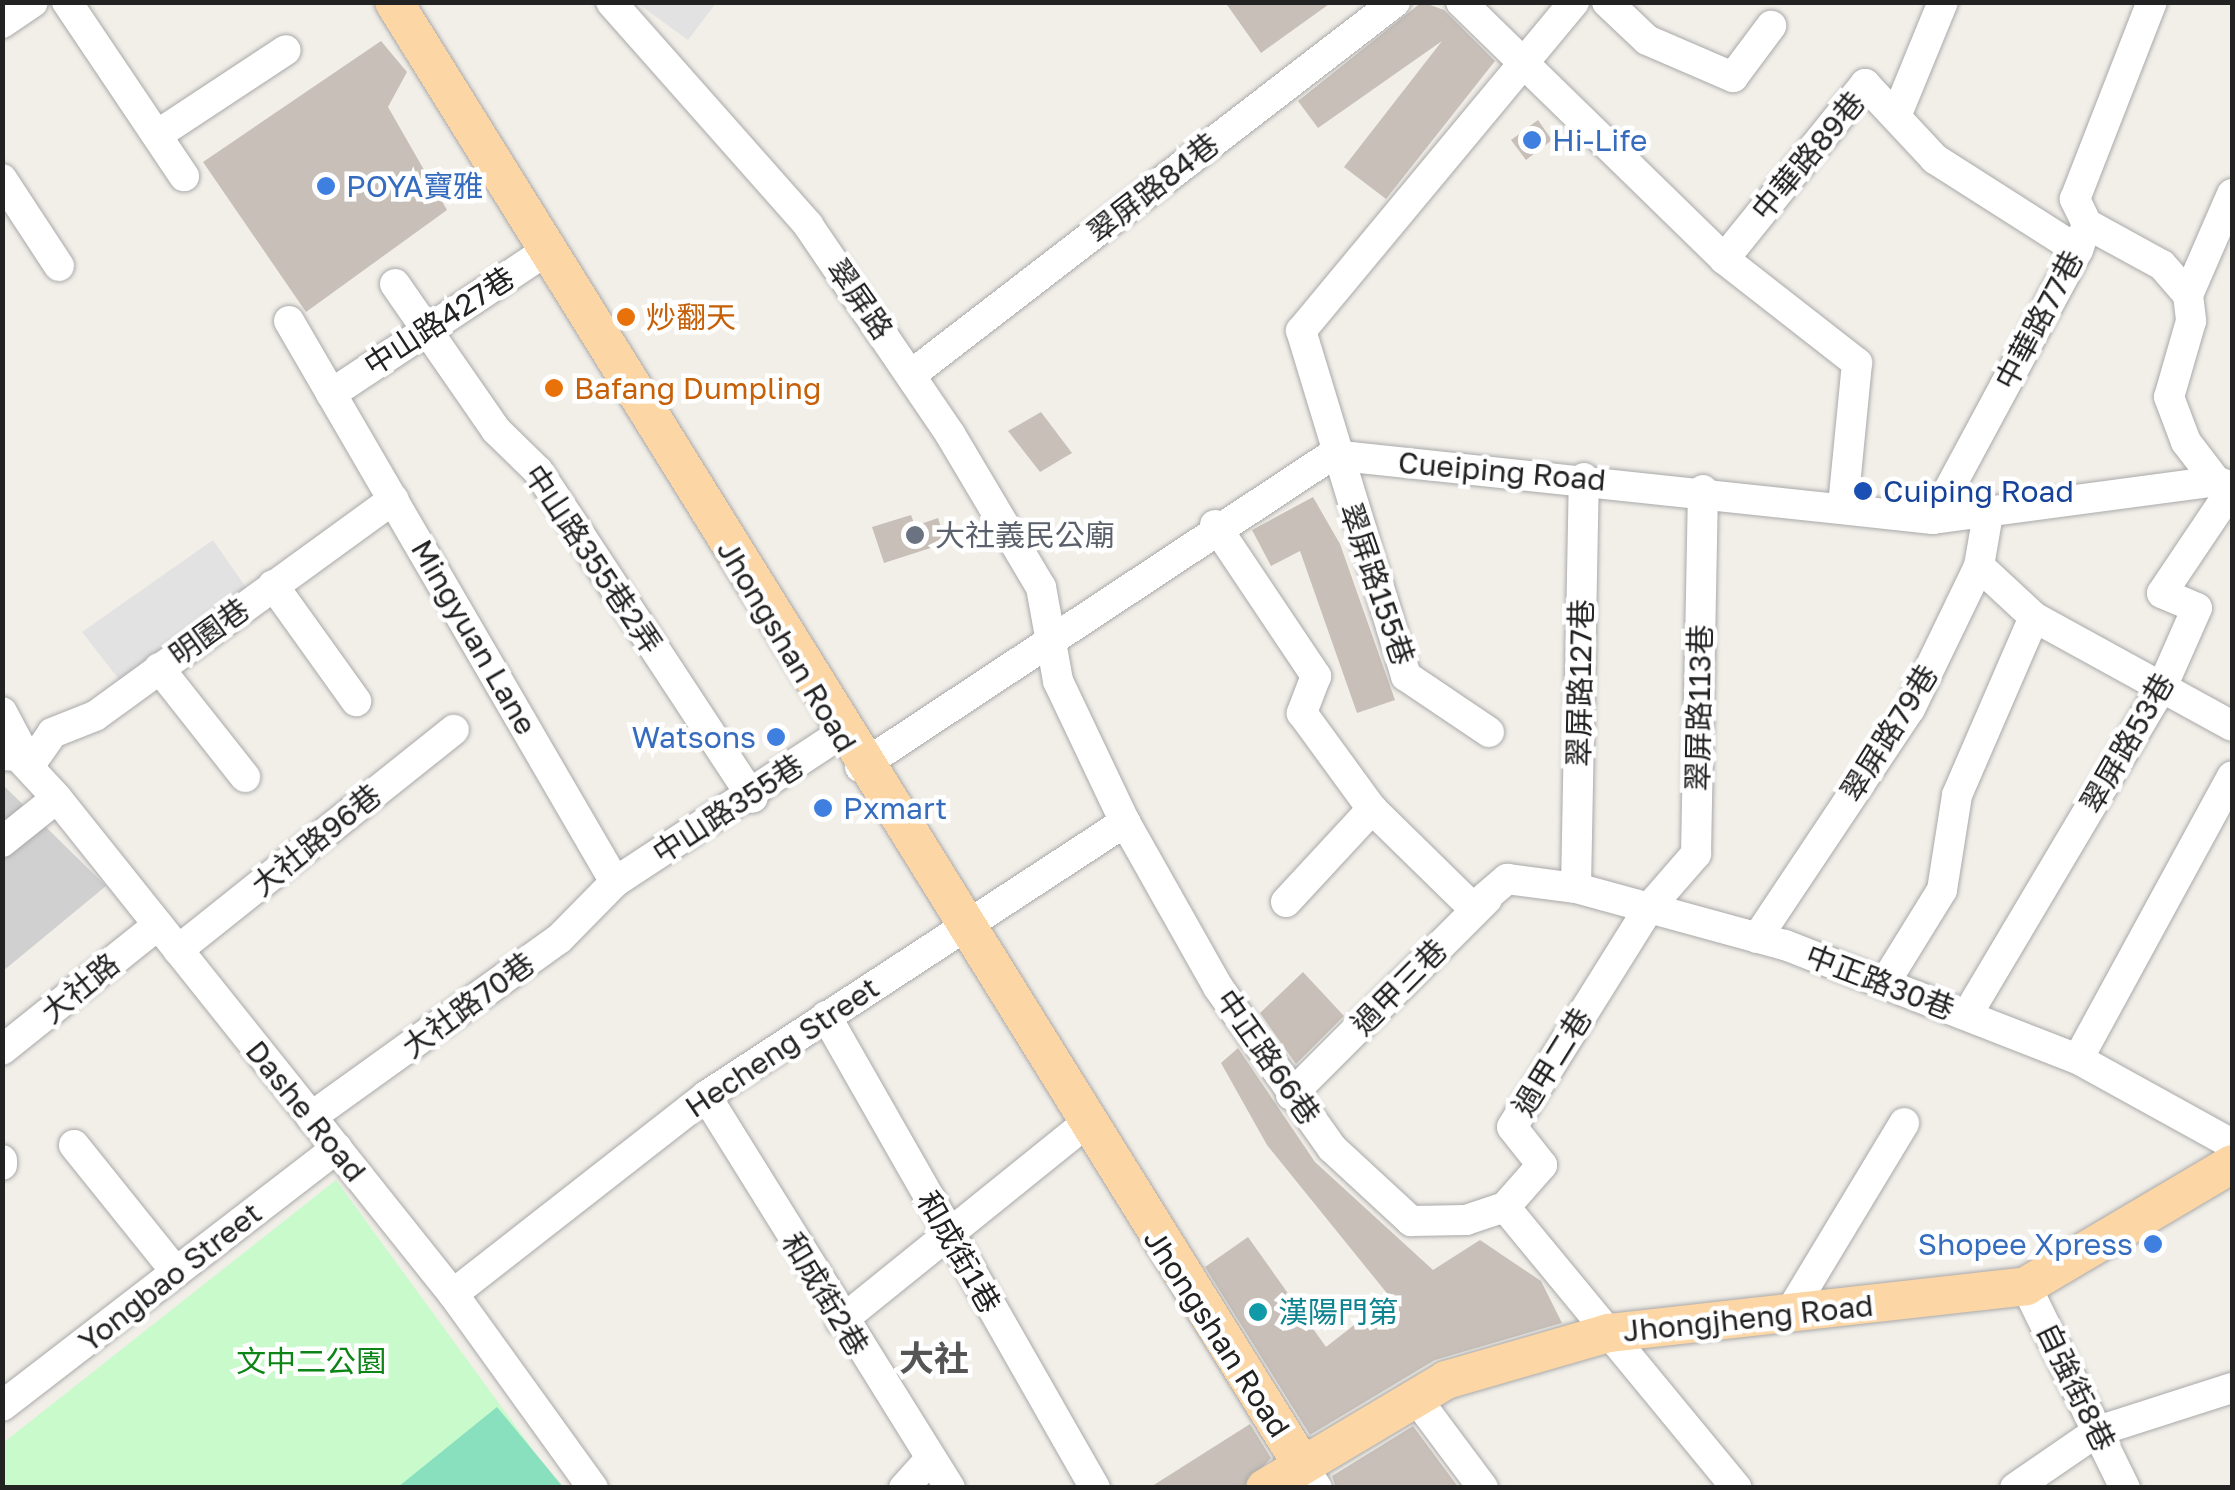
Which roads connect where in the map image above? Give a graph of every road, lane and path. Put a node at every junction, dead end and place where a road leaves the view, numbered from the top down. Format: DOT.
graph roads {
  1 [pos="33,2"];
  2 [pos="67,2"];
  3 [pos="394,2"];
  4 [pos="611,2"];
  5 [pos="1395,2"];
  6 [pos="1462,2"];
  7 [pos="1574,2"];
  8 [pos="1607,2"];
  9 [pos="1943,2"];
  10 [pos="2152,2"];
  11 [pos="2,23"];
  12 [pos="1772,26"];
  13 [pos="286,50"];
  14 [pos="1523,68"];
  15 [pos="1897,114"];
  16 [pos="156,134"];
  17 [pos="184,176"];
  18 [pos="2,179"];
  19 [pos="2232,194"];
  20 [pos="2082,237"];
  21 [pos="548,250"];
  22 [pos="1724,259"];
  23 [pos="59,266"];
  24 [pos="395,284"];
  25 [pos="2188,295"];
  26 [pos="290,321"];
  27 [pos="424,326"];
  28 [pos="912,374"];
  29 [pos="331,394"];
  30 [pos="1332,455"];
  31 [pos="1584,478"];
  32 [pos="2227,486"];
  33 [pos="1702,490"];
  34 [pos="394,499"];
  35 [pos="1843,505"];
  36 [pos="1988,514"];
  37 [pos="1933,519"];
  38 [pos="1215,524"];
  39 [pos="1979,566"];
  40 [pos="274,585"];
  41 [pos="2034,617"];
  42 [pos="1050,633"];
  43 [pos="159,668"];
  44 [pos="2164,685"];
  45 [pos="356,701"];
  46 [pos="2,712"];
  47 [pos="2232,726"];
  48 [pos="454,730"];
  49 [pos="1490,732"];
  50 [pos="840,734"];
  51 [pos="16,760"];
  52 [pos="860,767"];
  53 [pos="2232,776"];
  54 [pos="244,777"];
  55 [pos="57,798"];
  56 [pos="753,798"];
  57 [pos="1372,809"];
  58 [pos="1125,822"];
  59 [pos="2,842"];
  60 [pos="1507,879"];
  61 [pos="615,882"];
  62 [pos="1576,888"];
  63 [pos="1286,902"];
  64 [pos="1649,908"];
  65 [pos="158,925"];
  66 [pos="961,926"];
  67 [pos="1757,938"];
  68 [pos="178,950"];
  69 [pos="1884,984"];
  70 [pos="1967,1015"];
  71 [pos="826,1016"];
  72 [pos="2,1050"];
  73 [pos="2078,1058"];
  74 [pos="1292,1095"];
  75 [pos="706,1096"];
  76 [pos="311,1116"];
  77 [pos="1904,1122"];
  78 [pos="1084,1125"];
  79 [pos="2232,1144"];
  80 [pos="74,1145"];
  81 [pos="336,1148"];
  82 [pos="2232,1164"];
  83 [pos="1505,1207"];
  84 [pos="948,1234"];
  85 [pos="176,1272"];
  86 [pos="2026,1286"];
  87 [pos="453,1294"];
  88 [pos="1789,1314"];
  89 [pos="840,1321"];
  90 [pos="1608,1333"];
  91 [pos="2232,1388"];
  92 [pos="1416,1398"];
  93 [pos="2,1406"];
  94 [pos="2098,1431"];
  95 [pos="929,1460"];
  96 [pos="1310,1476"];
  97 [pos="593,1488"];
  98 [pos="904,1488"];
  99 [pos="950,1488"];
  100 [pos="1095,1488"];
  101 [pos="1265,1488"];
  102 [pos="1483,1488"];
  103 [pos="1738,1488"];
  104 [pos="2016,1488"];
  105 [pos="2125,1488"];
  1 -- 11 [label="street"];
  2 -- 16 [label="street"];
  3 -- 21 [label="main road, Jhongshan Road"];
  4 -- 28 [label="street, 翠屏路"];
  5 -- 28 [label="street, 翠屏路84巷"];
  6 -- 14 [label="street"];
  7 -- 14 [label="street"];
  8 -- 12 [label="street"];
  9 -- 15 [label="street, 中華路89巷"];
  10 -- 20 [label="street, 中華路77巷"];
  13 -- 16 [label="street"];
  14 -- 22 [label="street"];
  14 -- 30 [label="street"];
  15 -- 20 [label="street, 中華路89巷"];
  15 -- 22 [label="street, 中華路89巷"];
  16 -- 17 [label="street"];
  18 -- 23 [label="street"];
  19 -- 25 [label="street"];
  20 -- 25 [label="street, 中華路89巷"];
  20 -- 37 [label="street, 中華路77巷"];
  21 -- 27 [label="street, 中山路427巷"];
  21 -- 50 [label="main road, Jhongshan Road"];
  22 -- 35 [label="street"];
  24 -- 27 [label="street, 中山路355巷2弄"];
  25 -- 32 [label="street"];
  26 -- 29 [label="street, Mingyuan Lane"];
  27 -- 29 [label="street, 中山路427巷"];
  27 -- 56 [label="street, 中山路355巷2弄"];
  28 -- 42 [label="street, 翠屏路"];
  29 -- 34 [label="street, Mingyuan Lane"];
  30 -- 31 [label="street, Cueiping Road"];
  30 -- 38 [label="street"];
  30 -- 49 [label="street, 翠屏路155巷"];
  31 -- 33 [label="street, Cueiping Road"];
  31 -- 62 [label="street, 翠屏路127巷"];
  32 -- 36 [label="street, Cueiping Road"];
  32 -- 44 [label="street, 翠屏路53巷"];
  33 -- 35 [label="street, Cueiping Road"];
  33 -- 64 [label="street, 翠屏路113巷"];
  34 -- 40 [label="street, 明園巷"];
  34 -- 61 [label="street, Mingyuan Lane"];
  35 -- 37 [label="street, Cueiping Road"];
  36 -- 37 [label="street, Cueiping Road"];
  36 -- 39 [label="street, 翠屏路79巷"];
  38 -- 42 [label="street"];
  38 -- 57 [label="street"];
  39 -- 41 [label="street"];
  39 -- 67 [label="street, 翠屏路79巷"];
  40 -- 43 [label="street, 明園巷"];
  40 -- 45 [label="street"];
  41 -- 44 [label="street"];
  41 -- 69 [label="street"];
  42 -- 52 [label="street"];
  42 -- 58 [label="street, 中正路66巷"];
  43 -- 51 [label="street, 明園巷"];
  43 -- 54 [label="street"];
  44 -- 47 [label="street"];
  44 -- 70 [label="street, 翠屏路53巷"];
  46 -- 51 [label="street, Dashe Road"];
  48 -- 68 [label="street, 大社路96巷"];
  50 -- 52 [label="main road, Jhongshan Road"];
  50 -- 56 [label="street, 中山路355巷"];
  51 -- 55 [label="street, Dashe Road"];
  52 -- 66 [label="main road, Jhongshan Road"];
  53 -- 73 [label="street"];
  55 -- 59 [label="street"];
  55 -- 65 [label="street, Dashe Road"];
  56 -- 61 [label="street, 中山路355巷"];
  57 -- 60 [label="street"];
  57 -- 63 [label="street"];
  58 -- 66 [label="street, Hecheng Street"];
  58 -- 74 [label="street, 中正路66巷"];
  60 -- 62 [label="street, 中正路30巷"];
  60 -- 74 [label="street, 過甲三巷"];
  61 -- 76 [label="street, 大社路70巷"];
  62 -- 64 [label="street, 中正路30巷"];
  64 -- 67 [label="street, 中正路30巷"];
  64 -- 83 [label="street, 過甲二巷"];
  65 -- 68 [label="street, Dashe Road"];
  65 -- 72 [label="street, 大社路"];
  66 -- 71 [label="street, Hecheng Street"];
  66 -- 78 [label="main road, Jhongshan Road"];
  67 -- 69 [label="street, 中正路30巷"];
  68 -- 76 [label="street, Dashe Road"];
  69 -- 70 [label="street, 中正路30巷"];
  70 -- 73 [label="street, 中正路30巷"];
  71 -- 75 [label="street, Hecheng Street"];
  71 -- 84 [label="street, 和成街1巷"];
  73 -- 79 [label="street, 中正路30巷"];
  74 -- 83 [label="street, 中正路66巷"];
  75 -- 87 [label="street, Hecheng Street"];
  75 -- 89 [label="street, 和成街2巷"];
  76 -- 81 [label="street, Dashe Road"];
  77 -- 88 [label="street"];
  78 -- 84 [label="street"];
  78 -- 96 [label="main road, Jhongshan Road"];
  80 -- 85 [label="street"];
  81 -- 85 [label="street, Yongbao Street"];
  81 -- 87 [label="street, Dashe Road"];
  82 -- 86 [label="main road, Jhongjheng Road"];
  83 -- 90 [label="street"];
  84 -- 89 [label="street"];
  84 -- 100 [label="street, 和成街1巷"];
  85 -- 93 [label="street, Yongbao Street"];
  86 -- 88 [label="main road, Jhongjheng Road"];
  86 -- 94 [label="street, 自強街8巷"];
  87 -- 97 [label="street, Dashe Road"];
  88 -- 90 [label="main road, Jhongjheng Road"];
  89 -- 95 [label="street, 和成街2巷"];
  90 -- 92 [label="main road, Jhongjheng Road"];
  90 -- 103 [label="street"];
  91 -- 94 [label="street"];
  92 -- 96 [label="main road, Jhongjheng Road"];
  92 -- 102 [label="street"];
  94 -- 104 [label="street"];
  94 -- 105 [label="street, 自強街8巷"];
  95 -- 98 [label="street"];
  95 -- 99 [label="street, 和成街2巷"];
  96 -- 101 [label="main road, Jhongjheng Road"];
}
